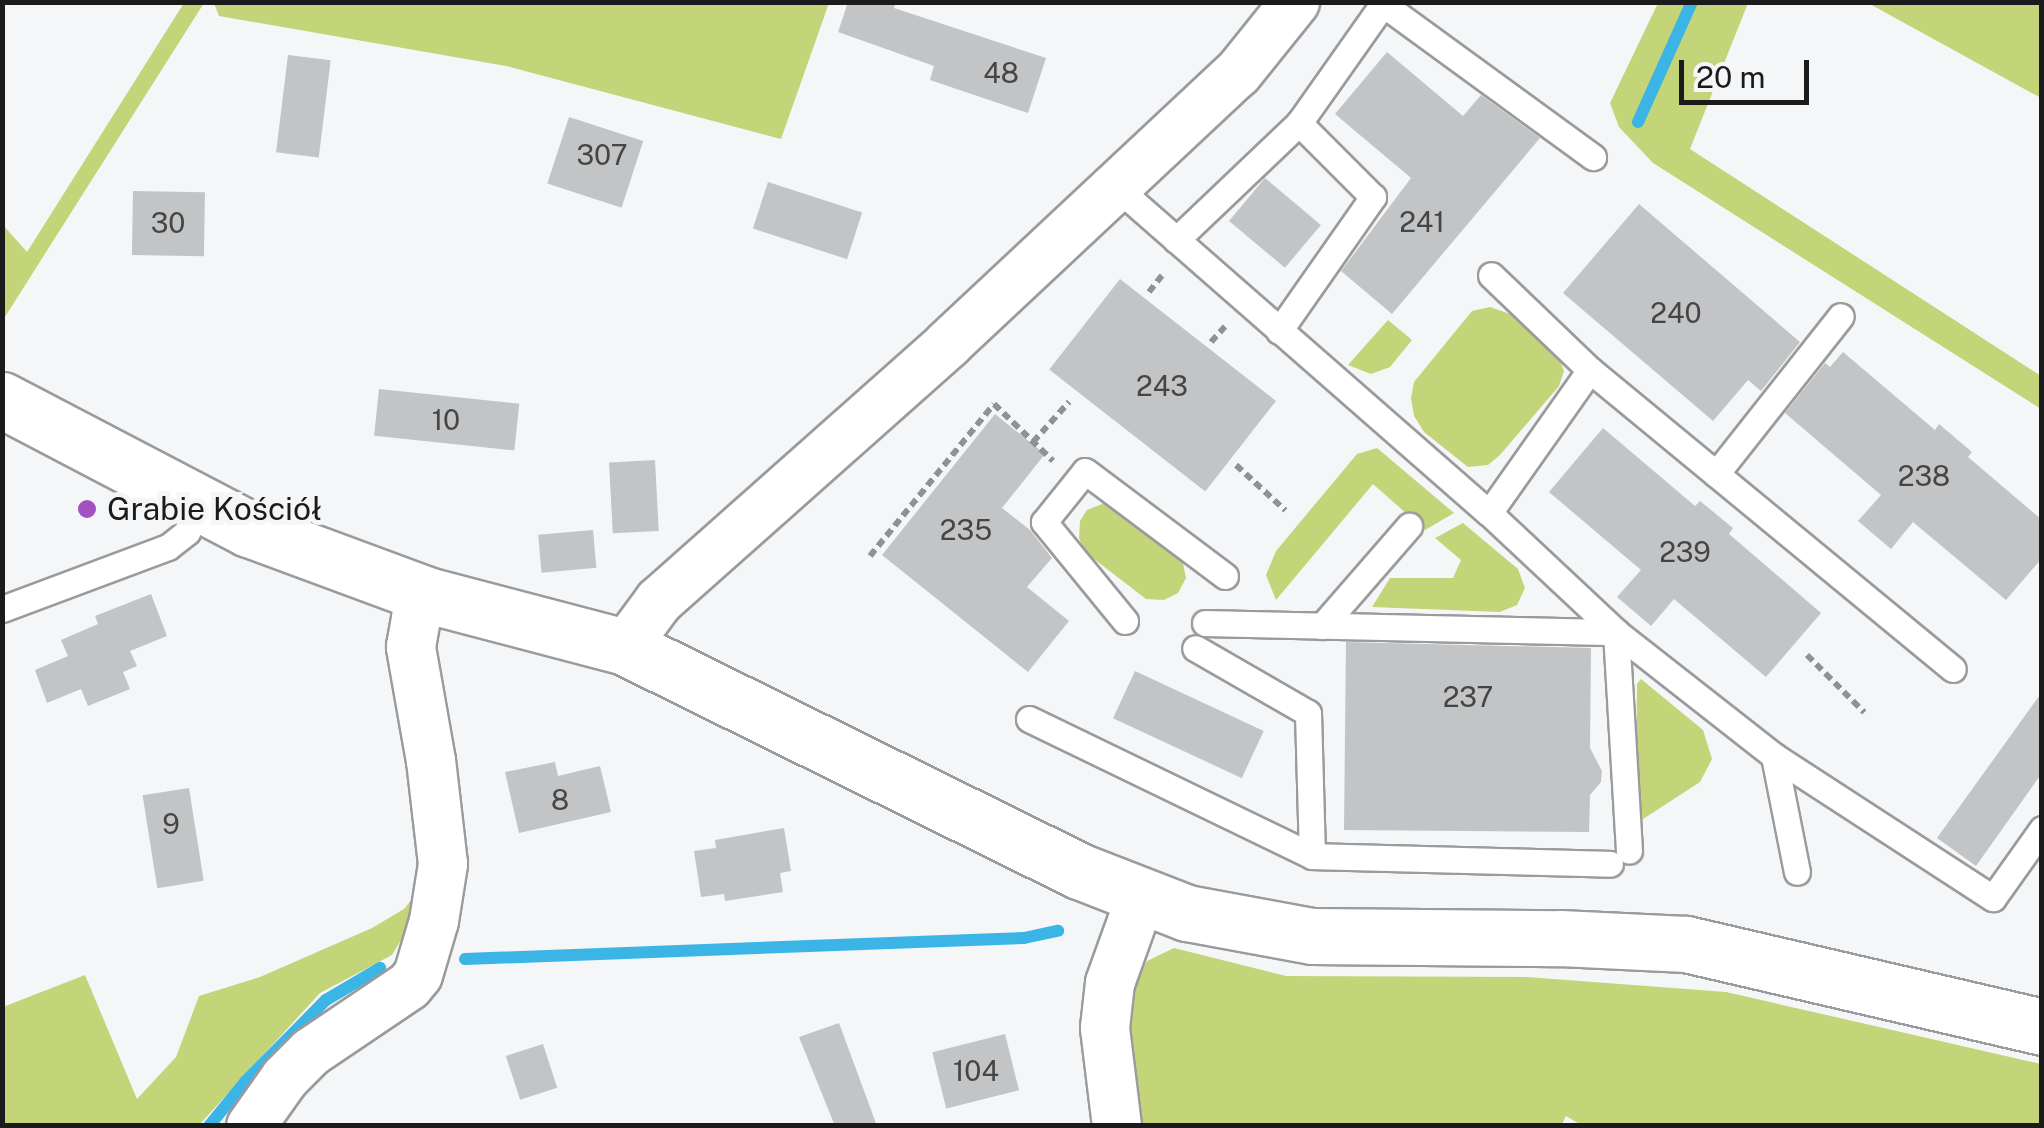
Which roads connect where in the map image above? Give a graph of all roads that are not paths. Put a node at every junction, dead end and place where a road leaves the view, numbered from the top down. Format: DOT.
graph roads {
  1 [pos="1296,2"];
  2 [pos="1298,122"];
  3 [pos="1593,157"];
  4 [pos="1114,185"];
  5 [pos="1176,240"];
  6 [pos="1491,275"];
  7 [pos="1841,316"];
  8 [pos="1279,330"];
  9 [pos="1590,370"];
  10 [pos="2,400"];
  11 [pos="1716,474"];
  12 [pos="200,506"];
  13 [pos="1489,513"];
  14 [pos="1410,526"];
  15 [pos="1225,576"];
  16 [pos="427,595"];
  17 [pos="2,609"];
  18 [pos="1125,621"];
  19 [pos="1206,623"];
  20 [pos="1322,626"];
  21 [pos="1616,632"];
  22 [pos="625,647"];
  23 [pos="1195,648"];
  24 [pos="1953,669"];
  25 [pos="1029,720"];
  26 [pos="1774,756"];
  27 [pos="2042,829"];
  28 [pos="1312,856"];
  29 [pos="1796,872"];
  30 [pos="1141,897"];
  31 [pos="2042,1027"];
  32 [pos="252,1126"];
  33 [pos="1117,1126"];
  1 -- 4 [label="street"];
  2 -- 3 [label="lane"];
  2 -- 5 [label="lane"];
  2 -- 8 [label="lane"];
  4 -- 5 [label="lane"];
  4 -- 22 [label="street"];
  5 -- 8 [label="lane"];
  6 -- 9 [label="lane"];
  7 -- 11 [label="lane"];
  8 -- 13 [label="lane"];
  9 -- 11 [label="lane"];
  9 -- 13 [label="lane"];
  10 -- 12 [label="street"];
  11 -- 24 [label="lane"];
  12 -- 16 [label="street"];
  12 -- 17 [label="lane"];
  13 -- 21 [label="lane"];
  14 -- 20 [label="lane"];
  15 -- 18 [label="lane"];
  16 -- 22 [label="street"];
  16 -- 32 [label="street"];
  19 -- 20 [label="lane"];
  20 -- 21 [label="lane"];
  21 -- 26 [label="lane"];
  21 -- 28 [label="lane"];
  22 -- 30 [label="street"];
  23 -- 28 [label="lane"];
  25 -- 28 [label="lane"];
  26 -- 27 [label="lane"];
  26 -- 29 [label="lane"];
  30 -- 31 [label="street"];
  30 -- 33 [label="street"];
}
